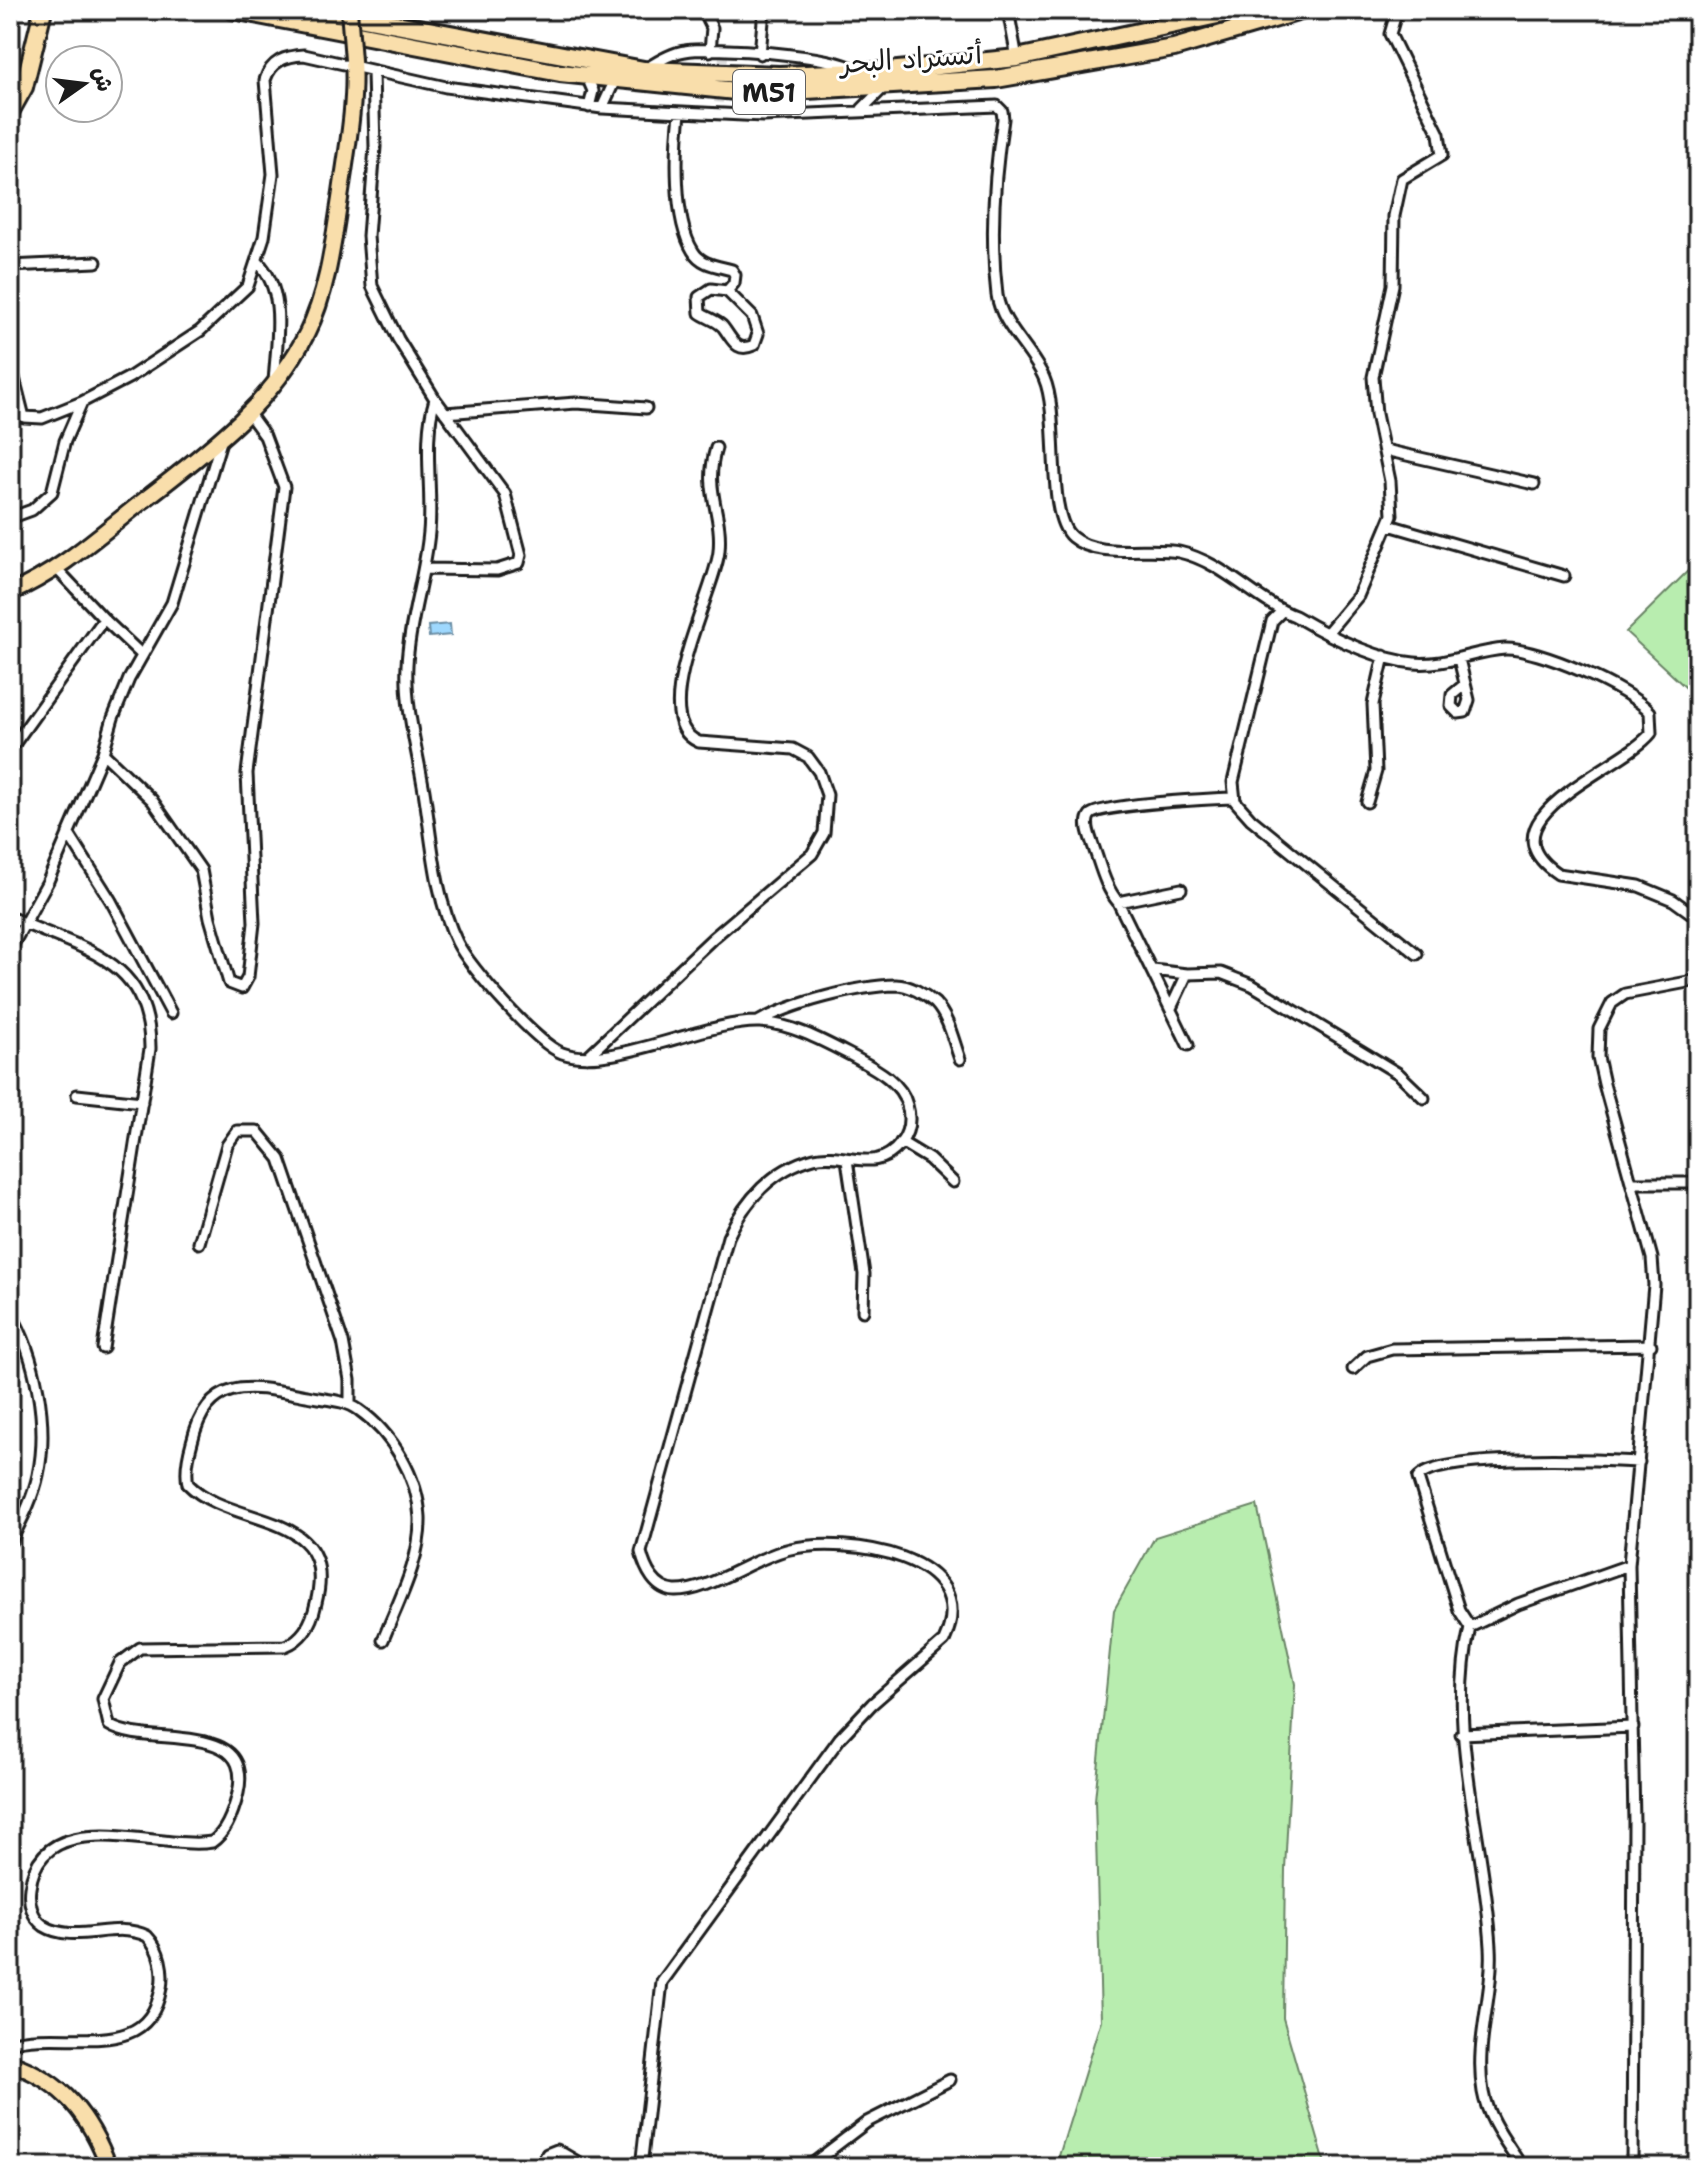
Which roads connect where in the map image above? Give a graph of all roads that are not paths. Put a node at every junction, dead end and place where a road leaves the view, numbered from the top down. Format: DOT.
graph roads {
  1 [pos="34,10"];
  2 [pos="43,10"];
  3 [pos="233,10"];
  4 [pos="321,10"];
  5 [pos="349,10"];
  6 [pos="359,10"];
  7 [pos="703,10"];
  8 [pos="764,10"];
  9 [pos="1008,10"];
  10 [pos="1241,10"];
  11 [pos="1304,10"];
  12 [pos="1397,10"];
  13 [pos="409,27"];
  14 [pos="710,51"];
  15 [pos="760,54"];
  16 [pos="1017,58"];
  17 [pos="354,64"];
  18 [pos="644,70"];
  19 [pos="859,72"];
  20 [pos="373,73"];
  21 [pos="587,77"];
  22 [pos="615,80"];
  23 [pos="883,88"];
  24 [pos="10,93"];
  25 [pos="589,107"];
  26 [pos="602,108"];
  27 [pos="862,109"];
  28 [pos="10,112"];
  29 [pos="680,113"];
  30 [pos="257,261"];
  31 [pos="96,262"];
  32 [pos="10,266"];
  33 [pos="727,291"];
  34 [pos="10,362"];
  35 [pos="274,385"];
  36 [pos="435,399"];
  37 [pos="82,402"];
  38 [pos="646,408"];
  39 [pos="445,413"];
  40 [pos="249,414"];
  41 [pos="222,438"];
  42 [pos="716,448"];
  43 [pos="1385,450"];
  44 [pos="1534,484"];
  45 [pos="10,518"];
  46 [pos="1389,525"];
  47 [pos="57,569"];
  48 [pos="425,569"];
  49 [pos="1564,576"];
  50 [pos="10,593"];
  51 [pos="1280,613"];
  52 [pos="104,619"];
  53 [pos="1327,633"];
  54 [pos="142,655"];
  55 [pos="1384,656"];
  56 [pos="1459,659"];
  57 [pos="1464,685"];
  58 [pos="10,750"];
  59 [pos="103,753"];
  60 [pos="1233,798"];
  61 [pos="1367,802"];
  62 [pos="68,833"];
  63 [pos="1181,889"];
  64 [pos="1118,902"];
  65 [pos="10,917"];
  66 [pos="1698,918"];
  67 [pos="23,924"];
  68 [pos="10,950"];
  69 [pos="1417,954"];
  70 [pos="1153,970"];
  71 [pos="1187,974"];
  72 [pos="1698,980"];
  73 [pos="1171,1008"];
  74 [pos="171,1013"];
  75 [pos="758,1022"];
  76 [pos="1188,1045"];
  77 [pos="587,1057"];
  78 [pos="960,1059"];
  79 [pos="77,1095"];
  80 [pos="1424,1098"];
  81 [pos="142,1102"];
  82 [pos="901,1142"];
  83 [pos="847,1160"];
  84 [pos="953,1182"];
  85 [pos="1633,1183"];
  86 [pos="1698,1183"];
  87 [pos="199,1243"];
  88 [pos="863,1311"];
  89 [pos="10,1312"];
  90 [pos="1651,1345"];
  91 [pos="103,1348"];
  92 [pos="1353,1369"];
  93 [pos="350,1404"];
  94 [pos="1639,1462"];
  95 [pos="10,1543"];
  96 [pos="1629,1565"];
  97 [pos="1470,1627"];
  98 [pos="383,1640"];
  99 [pos="1633,1727"];
  100 [pos="1461,1734"];
  101 [pos="10,2043"];
  102 [pos="10,2063"];
  103 [pos="950,2080"];
  104 [pos="109,2167"];
  105 [pos="538,2167"];
  106 [pos="586,2167"];
  107 [pos="641,2167"];
  108 [pos="808,2167"];
  109 [pos="1522,2167"];
  110 [pos="1632,2167"];
  1 -- 24 [label="highway"];
  2 -- 28 [label="highway"];
  3 -- 21 [label="highway, أتستراد البحر / M51"];
  4 -- 13 [label="highway, أتستراد البحر / M51"];
  5 -- 17 [label="main road, bridge"];
  6 -- 13 [label="highway"];
  7 -- 14 [label="street"];
  8 -- 15 [label="street"];
  9 -- 16 [label="street"];
  10 -- 16 [label="highway, أتستراد البحر / M51"];
  11 -- 23 [label="highway, أتستراد البحر / M51"];
  12 -- 43 [label="street"];
  13 -- 18 [label="highway, أتستراد البحر / M51"];
  14 -- 15 [label="street"];
  14 -- 18 [label="street"];
  15 -- 19 [label="street"];
  16 -- 19 [label="highway, أتستراد البحر / M51"];
  17 -- 20 [label="street"];
  17 -- 30 [label="street"];
  17 -- 35 [label="main road"];
  18 -- 19 [label="highway, أتستراد البحر / M51"];
  20 -- 25 [label="street"];
  20 -- 36 [label="street"];
  21 -- 22 [label="highway, أتستراد البحر / M51"];
  21 -- 25 [label="street"];
  22 -- 23 [label="highway, أتستراد البحر / M51"];
  22 -- 26 [label="street"];
  23 -- 27 [label="street"];
  25 -- 26 [label="street"];
  26 -- 29 [label="street"];
  27 -- 29 [label="street"];
  27 -- 51 [label="street"];
  29 -- 33 [label="street"];
  30 -- 35 [label="street"];
  30 -- 37 [label="street"];
  31 -- 32 [label="street"];
  33 -- 33 [label="street"];
  34 -- 37 [label="street"];
  35 -- 40 [label="main road"];
  36 -- 39 [label="street"];
  36 -- 48 [label="street"];
  37 -- 45 [label="street"];
  38 -- 39 [label="street"];
  39 -- 48 [label="street"];
  40 -- 41 [label="main road"];
  40 -- 59 [label="street"];
  41 -- 47 [label="main road"];
  41 -- 54 [label="street"];
  42 -- 77 [label="street"];
  43 -- 44 [label="street"];
  43 -- 46 [label="street"];
  46 -- 49 [label="street"];
  46 -- 53 [label="street"];
  47 -- 50 [label="main road"];
  47 -- 52 [label="street"];
  48 -- 77 [label="street"];
  51 -- 53 [label="street"];
  51 -- 60 [label="street"];
  52 -- 54 [label="street"];
  52 -- 58 [label="street"];
  53 -- 55 [label="street"];
  54 -- 59 [label="street"];
  55 -- 56 [label="street"];
  55 -- 61 [label="street"];
  56 -- 57 [label="street"];
  56 -- 66 [label="street"];
  59 -- 62 [label="street"];
  60 -- 64 [label="street"];
  60 -- 69 [label="street"];
  62 -- 67 [label="street"];
  62 -- 74 [label="street"];
  63 -- 64 [label="street"];
  64 -- 70 [label="street"];
  65 -- 67 [label="street"];
  67 -- 68 [label="street"];
  67 -- 81 [label="street"];
  70 -- 71 [label="street"];
  70 -- 73 [label="street"];
  71 -- 73 [label="street"];
  71 -- 80 [label="street"];
  72 -- 85 [label="street"];
  73 -- 76 [label="street"];
  75 -- 77 [label="street"];
  75 -- 78 [label="street"];
  75 -- 82 [label="street"];
  79 -- 81 [label="street"];
  81 -- 91 [label="street"];
  82 -- 83 [label="street"];
  82 -- 84 [label="street"];
  83 -- 88 [label="street"];
  83 -- 107 [label="street"];
  85 -- 86 [label="street"];
  85 -- 90 [label="street"];
  87 -- 93 [label="street"];
  89 -- 95 [label="street"];
  90 -- 92 [label="street"];
  90 -- 94 [label="street"];
  93 -- 98 [label="street"];
  93 -- 101 [label="street"];
  94 -- 96 [label="street"];
  94 -- 97 [label="street"];
  96 -- 97 [label="street"];
  96 -- 99 [label="street"];
  97 -- 100 [label="street"];
  99 -- 100 [label="street"];
  99 -- 110 [label="street"];
  100 -- 109 [label="street"];
  102 -- 104 [label="main road"];
  103 -- 108 [label="street"];
  105 -- 106 [label="street"];
}
